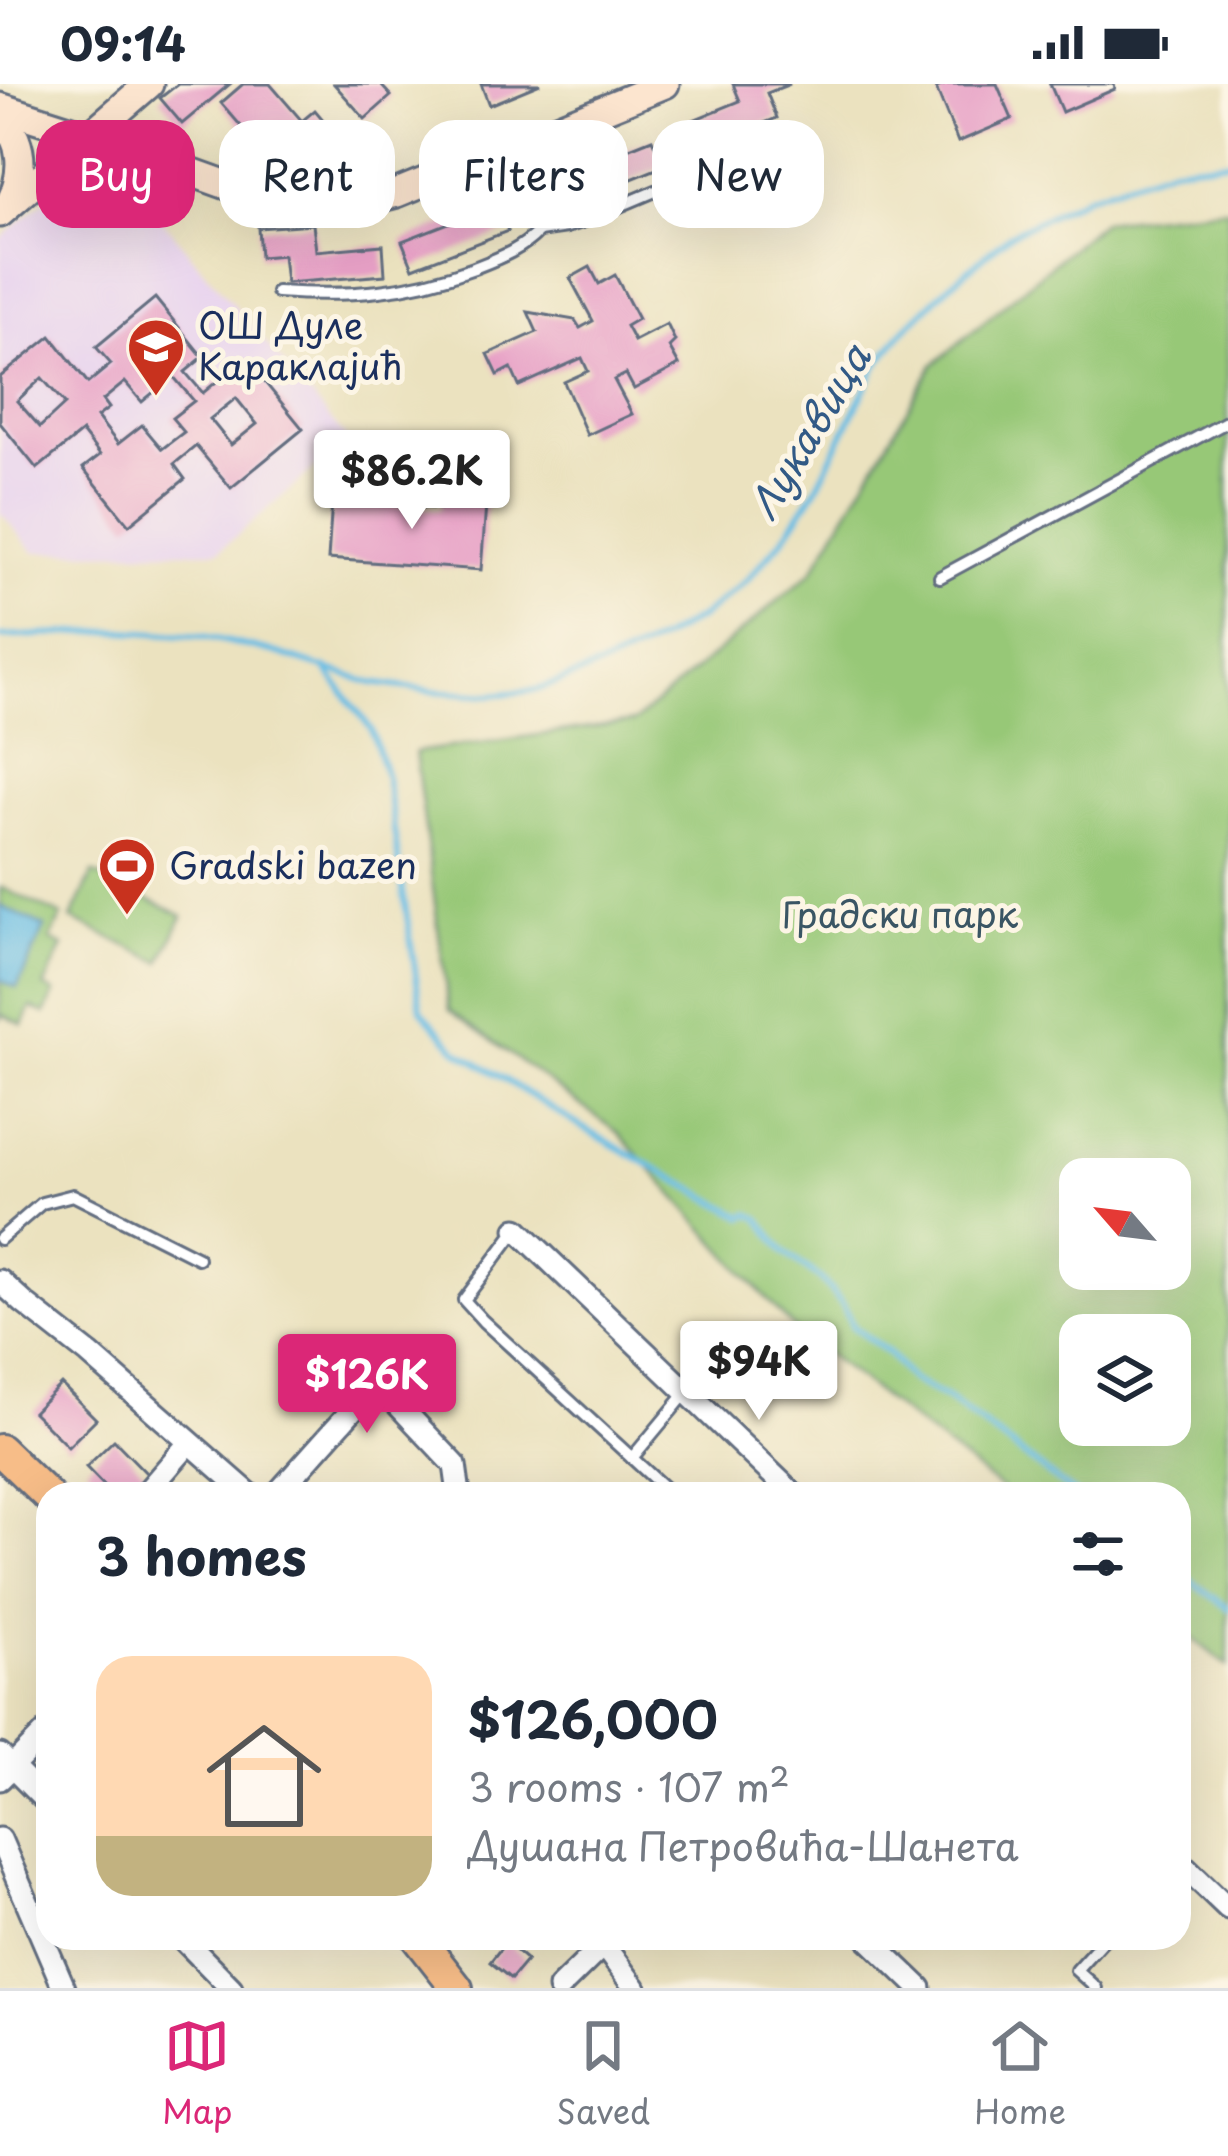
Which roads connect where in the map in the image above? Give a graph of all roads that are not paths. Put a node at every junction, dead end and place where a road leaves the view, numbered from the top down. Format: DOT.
graph roads {
  1 [pos="149,84"];
  2 [pos="664,84"];
  3 [pos="0,111"];
  4 [pos="106,120"];
  5 [pos="577,120"];
  6 [pos="36,121"];
  7 [pos="195,174"];
  8 [pos="36,181"];
  9 [pos="419,185"];
  10 [pos="652,192"];
  11 [pos="5,209"];
  12 [pos="538,228"];
  13 [pos="539,231"];
  14 [pos="278,292"];
  15 [pos="1228,421"];
  16 [pos="940,577"];
  17 [pos="517,1229"];
  18 [pos="0,1239"];
  19 [pos="198,1258"];
  20 [pos="0,1281"];
  21 [pos="686,1393"];
  22 [pos="189,1443"];
  23 [pos="0,1450"];
  24 [pos="632,1458"];
  25 [pos="156,1482"];
  26 [pos="235,1482"];
  27 [pos="288,1482"];
  28 [pos="457,1482"];
  29 [pos="658,1482"];
  30 [pos="780,1482"];
  31 [pos="36,1484"];
  32 [pos="36,1740"];
  33 [pos="4,1767"];
  34 [pos="36,1793"];
  35 [pos="0,1839"];
  36 [pos="1191,1873"];
  37 [pos="1228,1908"];
  38 [pos="36,1923"];
  39 [pos="48,1950"];
  40 [pos="194,1950"];
  41 [pos="427,1950"];
  42 [pos="593,1950"];
  43 [pos="606,1950"];
  44 [pos="880,1950"];
  45 [pos="1095,1950"];
  46 [pos="64,1988"];
  47 [pos="231,1988"];
  48 [pos="457,1988"];
  49 [pos="559,1988"];
  50 [pos="635,1988"];
  51 [pos="920,1988"];
  52 [pos="1096,1988"];
  1 -- 4 [label="street"];
  2 -- 5 [label="street"];
  3 -- 6 [label="street"];
  3 -- 11 [label="street"];
  7 -- 9 [label="street"];
  8 -- 11 [label="street"];
  10 -- 13 [label="lane"];
  12 -- 13 [label="lane"];
  13 -- 14 [label="lane"];
  15 -- 16 [label="lane"];
  17 -- 21 [label="street"];
  17 -- 24 [label="lane"];
  18 -- 19 [label="lane"];
  20 -- 22 [label="street"];
  21 -- 24 [label="lane"];
  21 -- 30 [label="street"];
  22 -- 25 [label="street"];
  22 -- 26 [label="street"];
  23 -- 31 [label="main road"];
  24 -- 29 [label="lane"];
  27 -- 28 [label="street"];
  32 -- 33 [label="street"];
  33 -- 34 [label="street"];
  35 -- 38 [label="street"];
  36 -- 37 [label="street"];
  39 -- 46 [label="street"];
  40 -- 47 [label="street"];
  41 -- 48 [label="main road"];
  42 -- 49 [label="street"];
  43 -- 50 [label="street"];
  44 -- 51 [label="street"];
  45 -- 52 [label="lane"];
}
